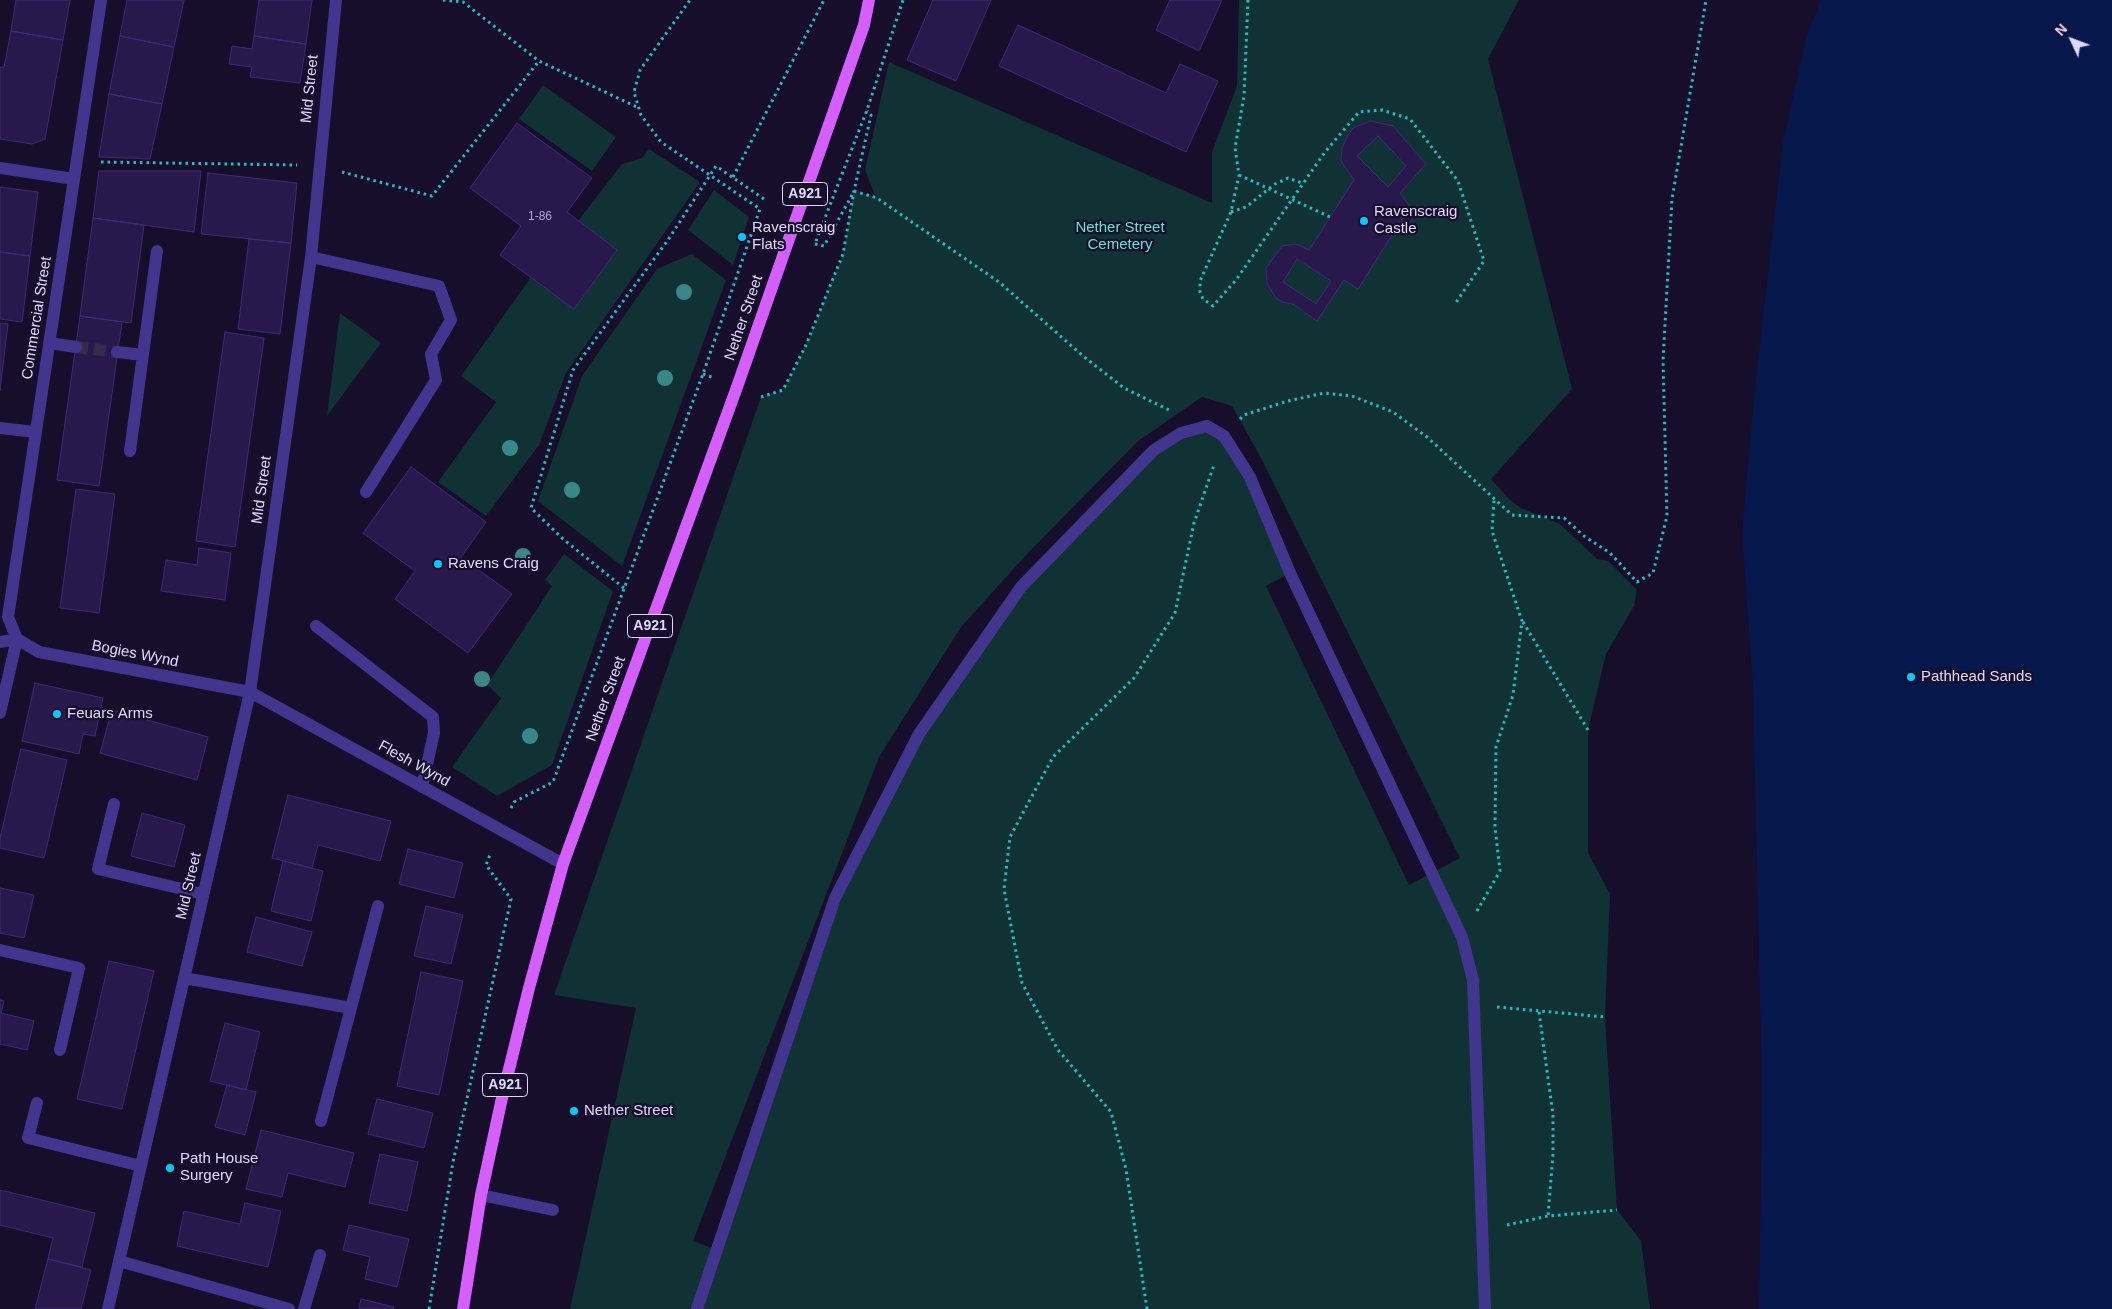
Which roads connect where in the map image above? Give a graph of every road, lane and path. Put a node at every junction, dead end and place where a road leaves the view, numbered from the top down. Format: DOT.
graph roads {
  1 [pos="101,0"];
  2 [pos="336,0"];
  3 [pos="443,0"];
  4 [pos="690,0"];
  5 [pos="824,0"];
  6 [pos="869,0"];
  7 [pos="903,0"];
  8 [pos="1248,0"];
  9 [pos="1706,0"];
  10 [pos="539,61"];
  11 [pos="639,108"];
  12 [pos="78,162"];
  13 [pos="319,166"];
  14 [pos="0,168"];
  15 [pos="709,175"];
  16 [pos="1239,175"];
  17 [pos="733,177"];
  18 [pos="74,179"];
  19 [pos="1302,183"];
  20 [pos="854,191"];
  21 [pos="764,199"];
  22 [pos="1231,212"];
  23 [pos="1330,217"];
  24 [pos="815,244"];
  25 [pos="157,251"];
  26 [pos="311,257"];
  27 [pos="1455,304"];
  28 [pos="49,343"];
  29 [pos="76,347"];
  30 [pos="117,352"];
  31 [pos="143,355"];
  32 [pos="703,374"];
  33 [pos="761,397"];
  34 [pos="1207,426"];
  35 [pos="0,428"];
  36 [pos="35,432"];
  37 [pos="1224,436"];
  38 [pos="130,451"];
  39 [pos="366,492"];
  40 [pos="1494,499"];
  41 [pos="624,588"];
  42 [pos="1522,621"];
  43 [pos="316,626"];
  44 [pos="17,639"];
  45 [pos="0,642"];
  46 [pos="250,692"];
  47 [pos="0,713"];
  48 [pos="1588,730"];
  49 [pos="422,787"];
  50 [pos="114,804"];
  51 [pos="563,864"];
  52 [pos="203,894"];
  53 [pos="378,906"];
  54 [pos="1462,937"];
  55 [pos="0,950"];
  56 [pos="184,978"];
  57 [pos="1474,1004"];
  58 [pos="352,1008"];
  59 [pos="1539,1012"];
  60 [pos="1605,1017"];
  61 [pos="60,1050"];
  62 [pos="37,1103"];
  63 [pos="321,1121"];
  64 [pos="141,1166"];
  65 [pos="481,1195"];
  66 [pos="553,1210"];
  67 [pos="1616,1210"];
  68 [pos="1548,1216"];
  69 [pos="1482,1230"];
  70 [pos="320,1255"];
  71 [pos="119,1261"];
  72 [pos="108,1309"];
  73 [pos="289,1309"];
  74 [pos="304,1309"];
  75 [pos="463,1309"];
  76 [pos="697,1309"];
  77 [pos="1147,1309"];
  78 [pos="1485,1309"];
  1 -- 12 [label="street, Commercial Street"];
  2 -- 13 [label="street, Mid Street"];
  3 -- 10 [label="path"];
  4 -- 11 [label="path"];
  5 -- 17 [label="path"];
  6 -- 51 [label="main road, Nether Street / A921"];
  7 -- 20 [label="path"];
  8 -- 16 [label="path"];
  9 -- 40 [label="path"];
  10 -- 11 [label="path"];
  10 -- 13 [label="path"];
  11 -- 15 [label="path"];
  12 -- 13 [label="path"];
  12 -- 18 [label="street, Commercial Street"];
  13 -- 26 [label="street, Mid Street"];
  14 -- 18 [label="street"];
  15 -- 17 [label="path"];
  15 -- 32 [label="path"];
  15 -- 41 [label="path"];
  16 -- 22 [label="path"];
  16 -- 23 [label="path"];
  17 -- 21 [label="path"];
  18 -- 28 [label="street, Commercial Street"];
  19 -- 22 [label="path"];
  19 -- 22 [label="path"];
  19 -- 27 [label="path"];
  20 -- 24 [label="path"];
  20 -- 33 [label="path"];
  20 -- 34 [label="path"];
  25 -- 31 [label="street"];
  26 -- 39 [label="street"];
  26 -- 46 [label="street, Mid Street"];
  28 -- 29 [label="street"];
  28 -- 36 [label="street, Commercial Street"];
  30 -- 31 [label="street"];
  31 -- 38 [label="street"];
  34 -- 37 [label="street"];
  34 -- 76 [label="street"];
  35 -- 36 [label="street"];
  36 -- 44 [label="street, Commercial Street"];
  37 -- 40 [label="path"];
  37 -- 54 [label="street"];
  37 -- 77 [label="path"];
  40 -- 42 [label="path"];
  42 -- 48 [label="path"];
  42 -- 54 [label="path"];
  43 -- 49 [label="street"];
  44 -- 45 [label="street"];
  44 -- 46 [label="street, Bogies Wynd"];
  44 -- 47 [label="street"];
  46 -- 49 [label="street, Flesh Wynd"];
  46 -- 52 [label="street, Mid Street"];
  49 -- 51 [label="street, Flesh Wynd"];
  50 -- 52 [label="street"];
  51 -- 65 [label="main road, Nether Street / A921"];
  52 -- 56 [label="street, Mid Street"];
  53 -- 58 [label="street"];
  54 -- 57 [label="street"];
  55 -- 61 [label="street"];
  56 -- 58 [label="street"];
  56 -- 64 [label="street, Mid Street"];
  57 -- 59 [label="path"];
  57 -- 69 [label="street"];
  58 -- 63 [label="street"];
  59 -- 60 [label="path"];
  59 -- 68 [label="path"];
  62 -- 64 [label="street"];
  64 -- 71 [label="street, Mid Street"];
  65 -- 66 [label="street"];
  65 -- 75 [label="main road, Nether Street / A921"];
  67 -- 68 [label="path"];
  68 -- 69 [label="path"];
  69 -- 78 [label="street"];
  70 -- 74 [label="street"];
  71 -- 72 [label="street, Mid Street"];
  71 -- 73 [label="street"];
}
